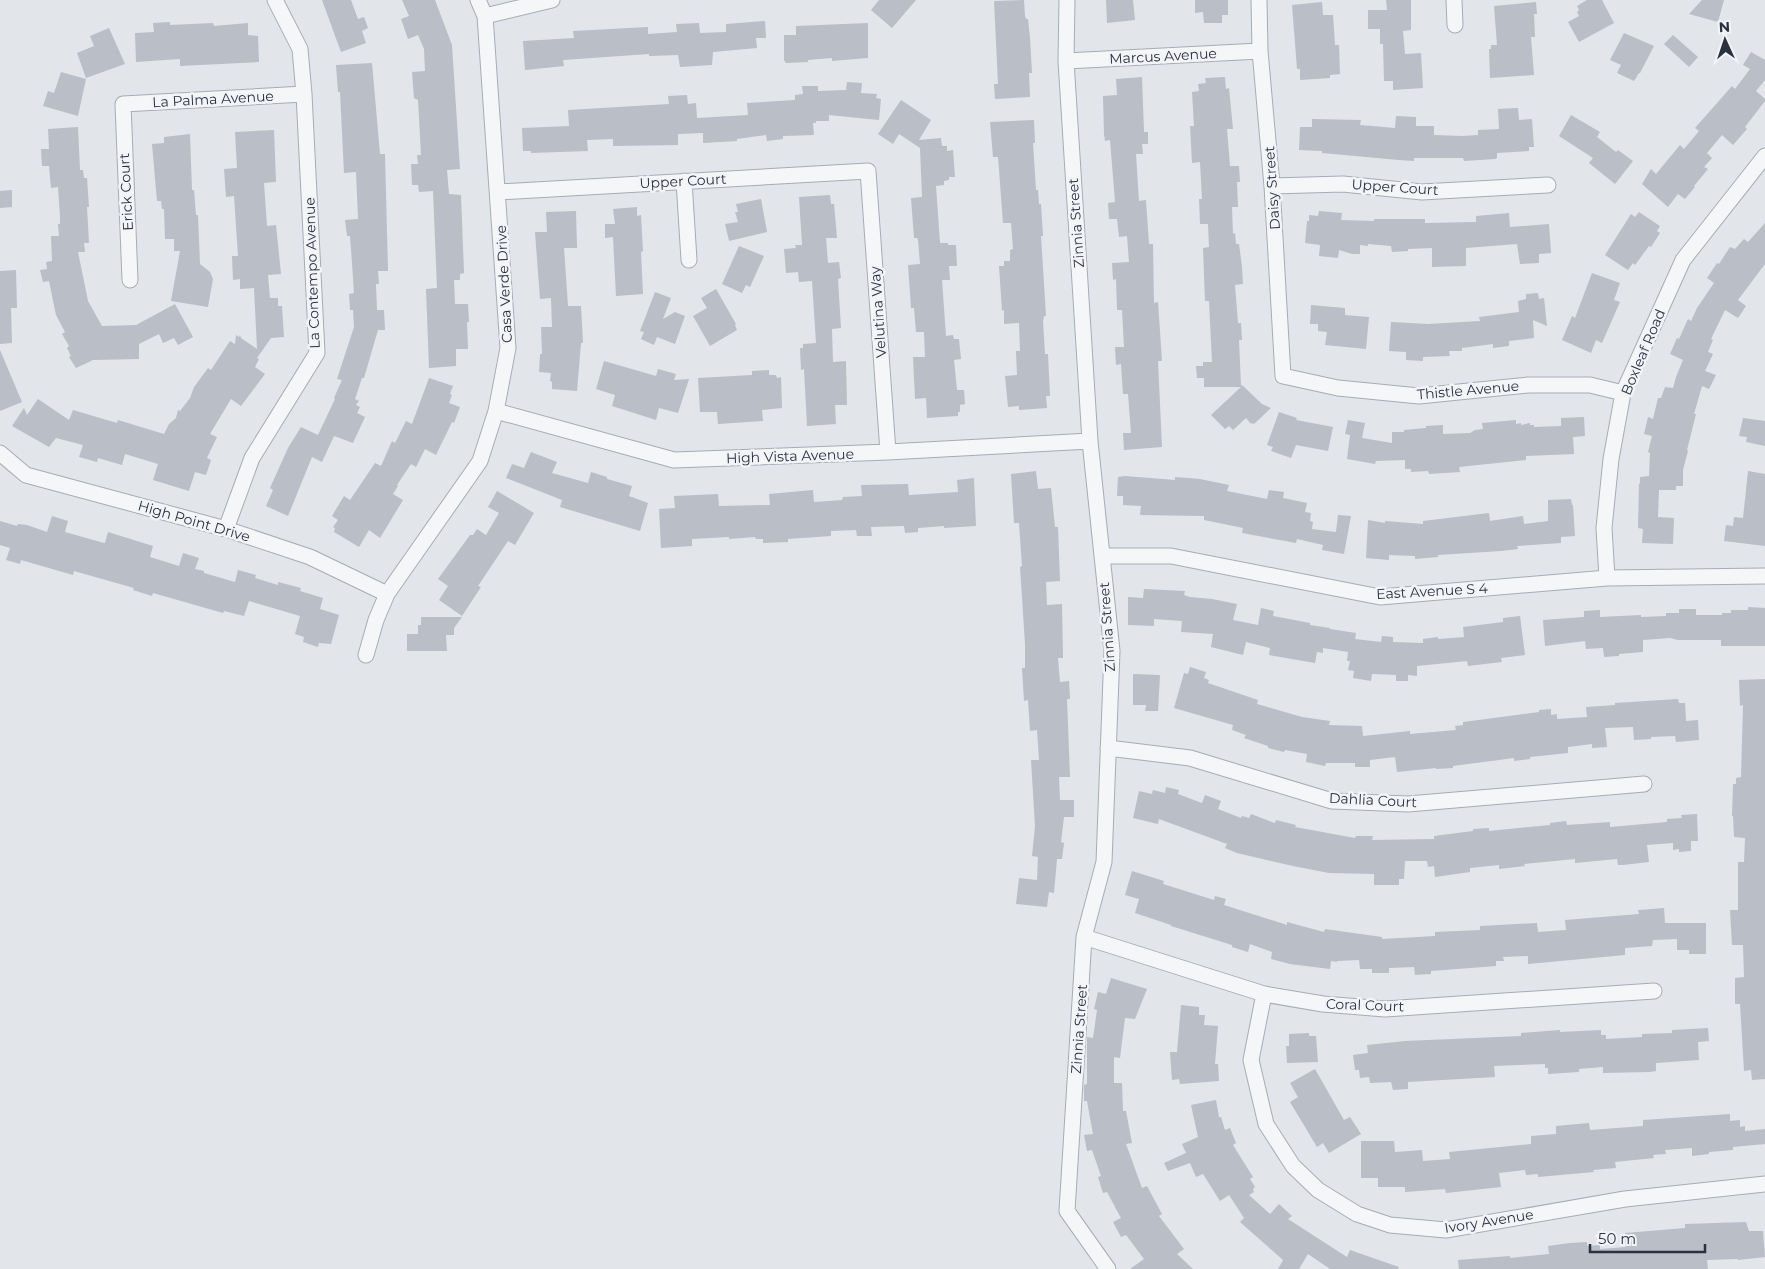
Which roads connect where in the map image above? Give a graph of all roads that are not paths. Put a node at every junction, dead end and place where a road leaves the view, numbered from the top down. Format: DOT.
graph roads {
  1 [pos="275,0"];
  2 [pos="478,0"];
  3 [pos="552,0"];
  4 [pos="1067,0"];
  5 [pos="1260,0"];
  6 [pos="1454,0"];
  7 [pos="485,16"];
  8 [pos="1454,25"];
  9 [pos="1260,50"];
  10 [pos="1066,61"];
  11 [pos="304,94"];
  12 [pos="122,104"];
  13 [pos="1765,156"];
  14 [pos="868,171"];
  15 [pos="684,180"];
  16 [pos="1548,185"];
  17 [pos="1272,186"];
  18 [pos="498,192"];
  19 [pos="689,260"];
  20 [pos="130,280"];
  21 [pos="1284,376"];
  22 [pos="1623,393"];
  23 [pos="496,411"];
  24 [pos="1090,441"];
  25 [pos="888,452"];
  26 [pos="0,453"];
  27 [pos="226,529"];
  28 [pos="1102,556"];
  29 [pos="1765,576"];
  30 [pos="1607,578"];
  31 [pos="387,594"];
  32 [pos="366,655"];
  33 [pos="1108,748"];
  34 [pos="1644,784"];
  35 [pos="1084,937"];
  36 [pos="1654,991"];
  37 [pos="1264,994"];
  38 [pos="1765,1184"];
  39 [pos="1108,1269"];
  1 -- 11 [label="street, La Contempo Avenue"];
  2 -- 7 [label="street, Casa Verde Drive"];
  3 -- 7 [label="street"];
  4 -- 10 [label="street, Zinnia Street"];
  5 -- 9 [label="street, Daisy Street"];
  6 -- 8 [label="street"];
  7 -- 18 [label="street, Casa Verde Drive"];
  9 -- 10 [label="street, Marcus Avenue"];
  9 -- 17 [label="street, Daisy Street"];
  10 -- 24 [label="street, Zinnia Street"];
  11 -- 12 [label="street, La Palma Avenue"];
  11 -- 27 [label="street, La Contempo Avenue"];
  12 -- 20 [label="street, Erick Court"];
  13 -- 22 [label="street, Boxleaf Road"];
  14 -- 15 [label="street, Upper Court"];
  14 -- 25 [label="street, Velutina Way"];
  15 -- 18 [label="street, Upper Court"];
  15 -- 19 [label="street"];
  16 -- 17 [label="street, Upper Court"];
  17 -- 21 [label="street, Daisy Street"];
  18 -- 23 [label="street, Casa Verde Drive"];
  21 -- 22 [label="street, Thistle Avenue"];
  22 -- 30 [label="street, Boxleaf Road"];
  23 -- 25 [label="street, High Vista Avenue"];
  23 -- 31 [label="street, Casa Verde Drive"];
  24 -- 25 [label="street, High Vista Avenue"];
  24 -- 28 [label="street, Zinnia Street"];
  26 -- 27 [label="street, High Point Drive"];
  27 -- 31 [label="street, High Point Drive"];
  28 -- 30 [label="street, East Avenue S 4"];
  28 -- 33 [label="street, Zinnia Street"];
  29 -- 30 [label="street, East Avenue S 4"];
  31 -- 32 [label="street, Casa Verde Drive"];
  33 -- 34 [label="street, Dahlia Court"];
  33 -- 35 [label="street, Zinnia Street"];
  35 -- 37 [label="street, Coral Court"];
  35 -- 39 [label="street, Zinnia Street"];
  36 -- 37 [label="street, Coral Court"];
  37 -- 38 [label="street, Ivory Avenue"];
}
